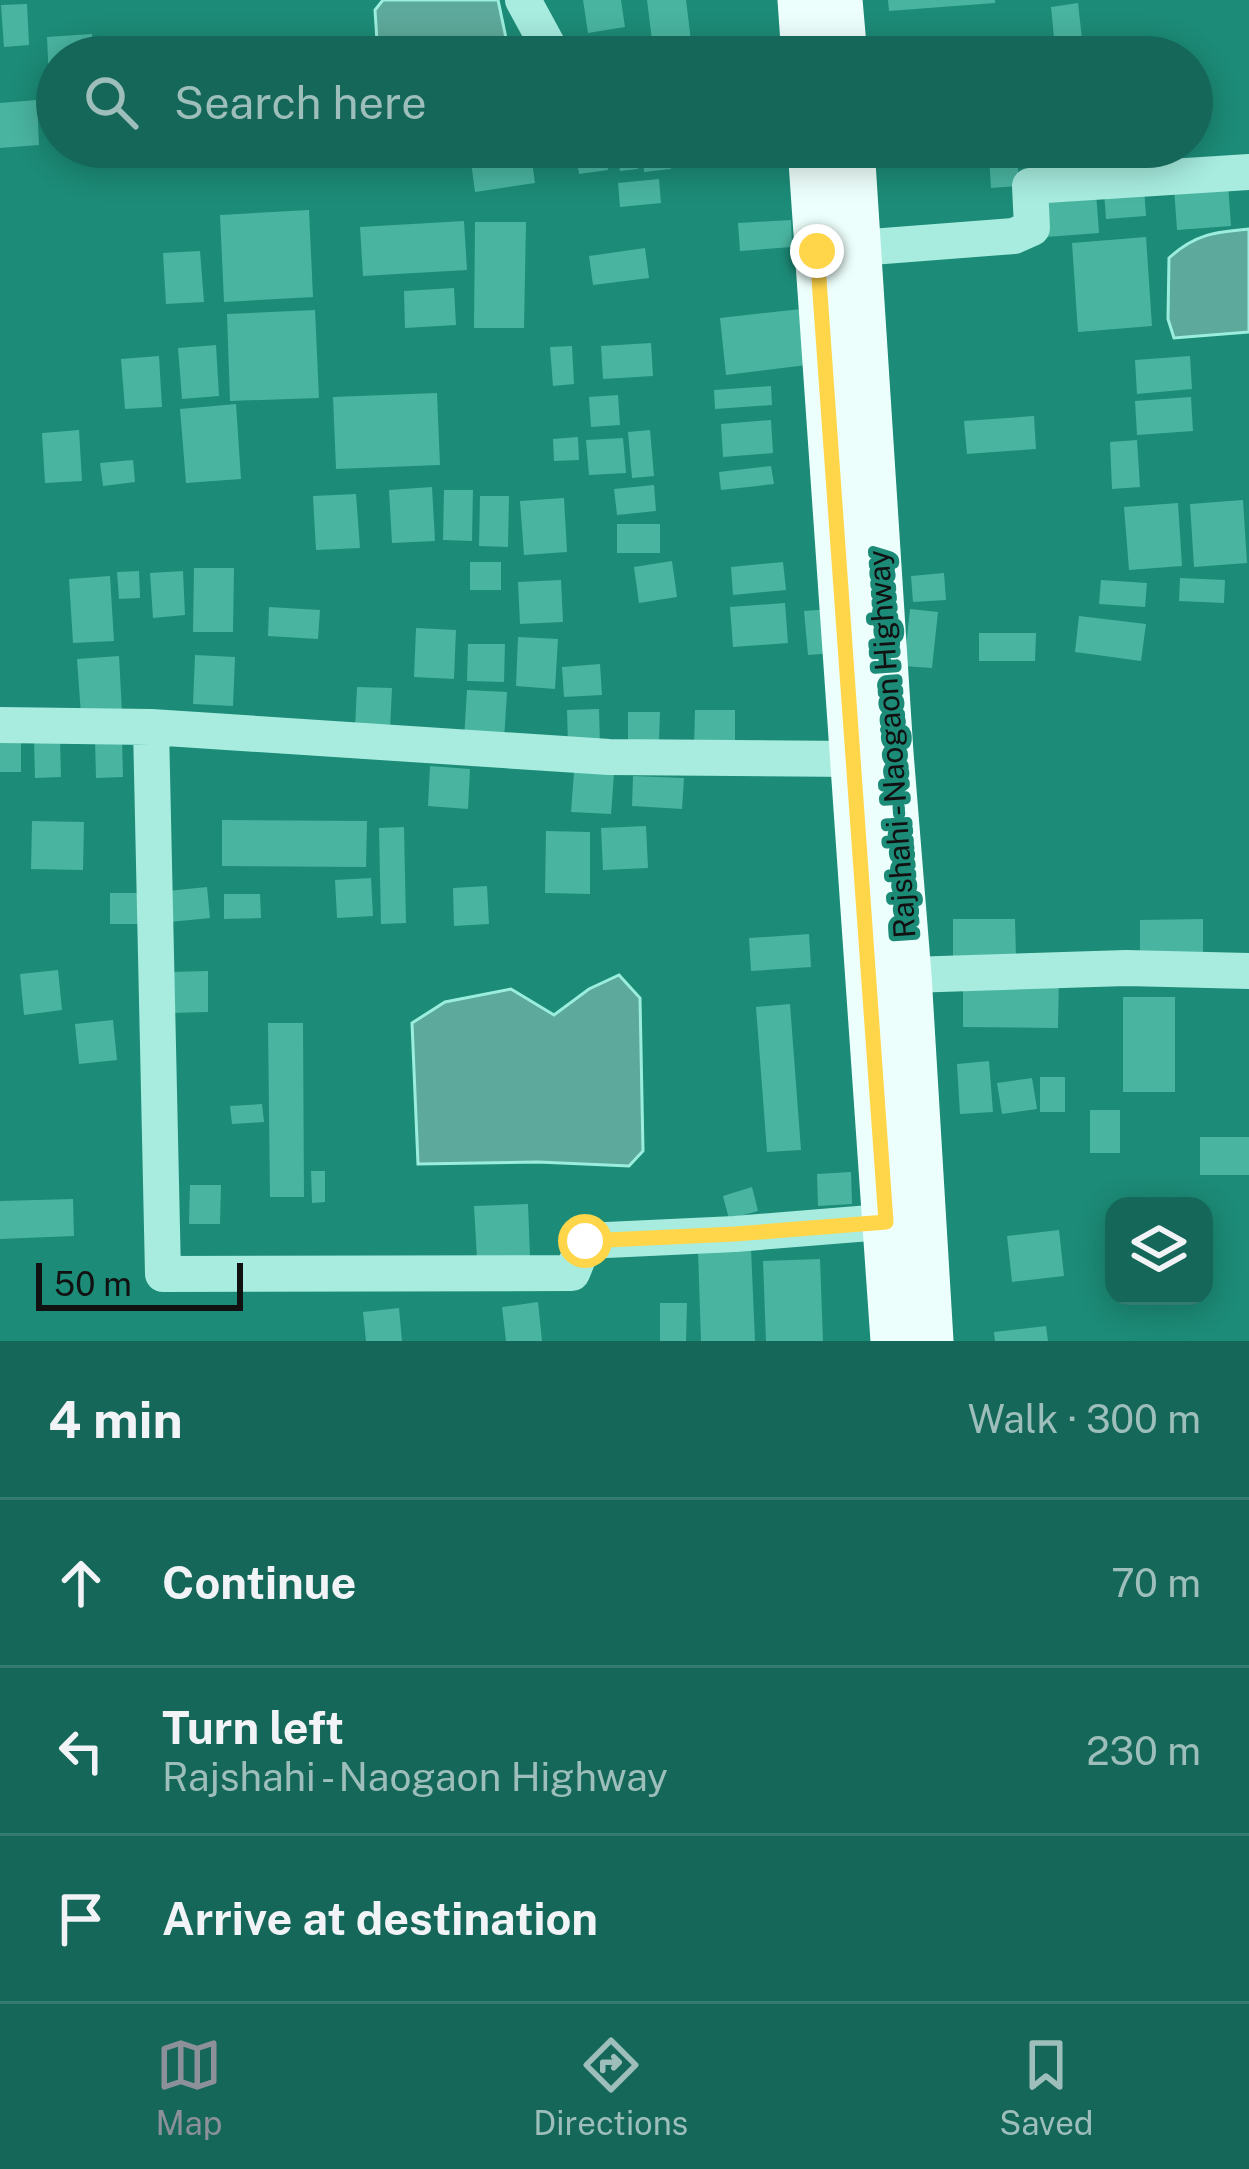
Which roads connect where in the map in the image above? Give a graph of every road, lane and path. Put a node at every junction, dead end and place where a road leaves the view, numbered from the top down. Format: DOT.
graph roads {
  1 [pos="523,0"];
  2 [pos="800,0"];
  3 [pos="840,0"];
  4 [pos="543,36"];
  5 [pos="803,36"];
  6 [pos="843,36"];
  7 [pos="812,168"];
  8 [pos="853,168"];
  9 [pos="1249,172"];
  10 [pos="858,248"];
  11 [pos="0,725"];
  12 [pos="152,728"];
  13 [pos="854,759"];
  14 [pos="1249,971"];
  15 [pos="909,975"];
  16 [pos="904,1220"];
  17 [pos="893,1341"];
  18 [pos="931,1341"];
  1 -- 4 [label="street"];
  2 -- 5 [label="main road"];
  3 -- 6 [label="main road"];
  7 -- 13 [label="main road, Rajshahi - Naogaon Highway"];
  8 -- 10 [label="main road, Rajshahi - Naogaon Highway"];
  9 -- 10 [label="street"];
  10 -- 15 [label="main road, Rajshahi - Naogaon Highway"];
  11 -- 12 [label="street"];
  12 -- 13 [label="street"];
  12 -- 16 [label="street"];
  13 -- 16 [label="main road, Rajshahi - Naogaon Highway"];
  14 -- 15 [label="street"];
  15 -- 16 [label="main road, Rajshahi - Naogaon Highway"];
  16 -- 17 [label="main road, Rajshahi - Naogaon Highway"];
  16 -- 18 [label="main road, Rajshahi - Naogaon Highway"];
}
